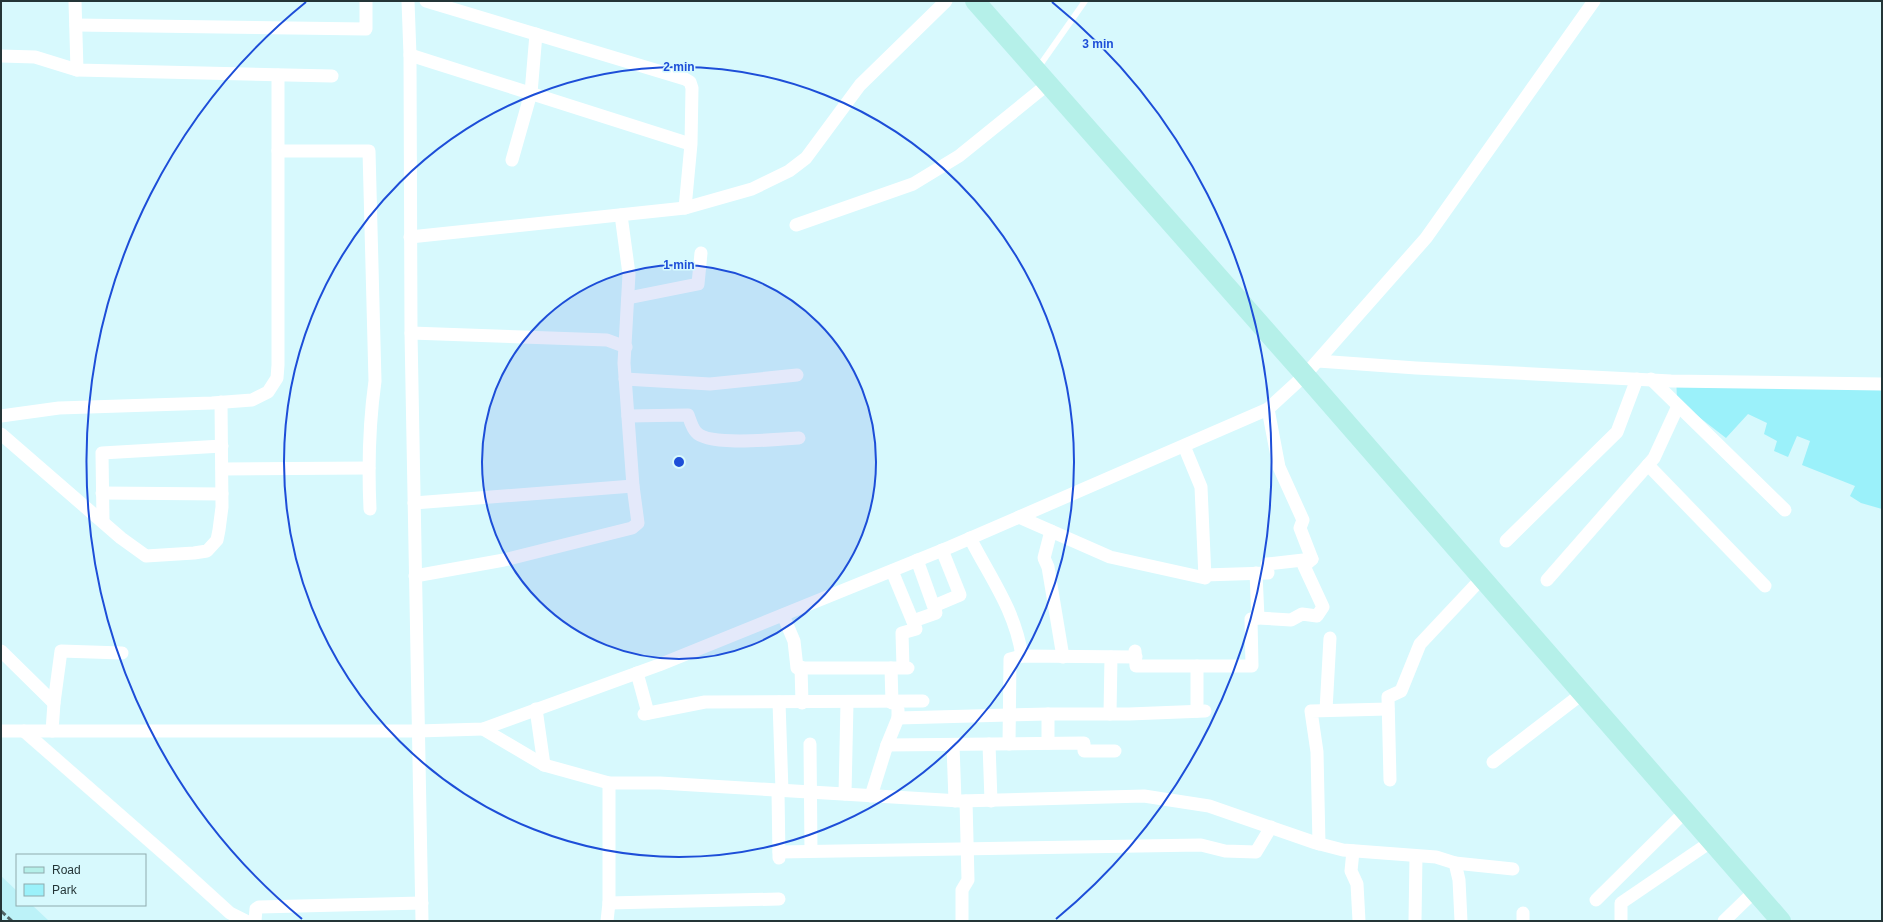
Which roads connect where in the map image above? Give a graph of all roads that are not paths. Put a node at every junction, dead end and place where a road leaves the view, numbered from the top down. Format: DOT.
graph roads {
  1 [pos="76,1"];
  2 [pos="366,1"];
  3 [pos="408,1"];
  4 [pos="426,1"];
  5 [pos="946,1"];
  6 [pos="1085,1"];
  7 [pos="1594,1"];
  8 [pos="979,3"];
  9 [pos="76,25"];
  10 [pos="536,34"];
  11 [pos="410,55"];
  12 [pos="1,56"];
  13 [pos="76,70"];
  14 [pos="278,75"];
  15 [pos="332,76"];
  16 [pos="1042,78"];
  17 [pos="531,93"];
  18 [pos="690,144"];
  19 [pos="278,151"];
  20 [pos="512,160"];
  21 [pos="685,208"];
  22 [pos="621,215"];
  23 [pos="796,225"];
  24 [pos="410,237"];
  25 [pos="701,253"];
  26 [pos="628,298"];
  27 [pos="411,333"];
  28 [pos="626,347"];
  29 [pos="1312,368"];
  30 [pos="797,375"];
  31 [pos="625,378"];
  32 [pos="1636,378"];
  33 [pos="1651,379"];
  34 [pos="1882,384"];
  35 [pos="221,402"];
  36 [pos="1678,406"];
  37 [pos="1268,409"];
  38 [pos="1,416"];
  39 [pos="628,416"];
  40 [pos="1,434"];
  41 [pos="799,438"];
  42 [pos="222,446"];
  43 [pos="1184,446"];
  44 [pos="1648,465"];
  45 [pos="368,468"];
  46 [pos="222,469"];
  47 [pos="633,486"];
  48 [pos="102,493"];
  49 [pos="222,494"];
  50 [pos="414,503"];
  51 [pos="370,509"];
  52 [pos="1785,510"];
  53 [pos="1018,517"];
  54 [pos="103,521"];
  55 [pos="1050,531"];
  56 [pos="970,538"];
  57 [pos="1506,541"];
  58 [pos="942,550"];
  59 [pos="1312,559"];
  60 [pos="917,560"];
  61 [pos="892,571"];
  62 [pos="1256,573"];
  63 [pos="1204,575"];
  64 [pos="415,576"];
  65 [pos="1482,578"];
  66 [pos="1547,580"];
  67 [pos="1765,586"];
  68 [pos="934,606"];
  69 [pos="783,615"];
  70 [pos="1258,618"];
  71 [pos="913,621"];
  72 [pos="1330,638"];
  73 [pos="1,651"];
  74 [pos="122,653"];
  75 [pos="1022,656"];
  76 [pos="1063,657"];
  77 [pos="1111,657"];
  78 [pos="1197,666"];
  79 [pos="801,667"];
  80 [pos="901,667"];
  81 [pos="637,673"];
  82 [pos="1583,693"];
  83 [pos="923,701"];
  84 [pos="779,702"];
  85 [pos="54,703"];
  86 [pos="802,703"];
  87 [pos="847,703"];
  88 [pos="895,703"];
  89 [pos="1388,709"];
  90 [pos="536,710"];
  91 [pos="1326,710"];
  92 [pos="1048,714"];
  93 [pos="1110,714"];
  94 [pos="1009,715"];
  95 [pos="898,718"];
  96 [pos="483,729"];
  97 [pos="1,731"];
  98 [pos="24,731"];
  99 [pos="52,731"];
  100 [pos="418,731"];
  101 [pos="1048,743"];
  102 [pos="810,744"];
  103 [pos="989,744"];
  104 [pos="1009,744"];
  105 [pos="887,745"];
  106 [pos="953,745"];
  107 [pos="1115,751"];
  108 [pos="1493,762"];
  109 [pos="544,765"];
  110 [pos="1390,780"];
  111 [pos="609,783"];
  112 [pos="780,791"];
  113 [pos="811,792"];
  114 [pos="845,794"];
  115 [pos="871,796"];
  116 [pos="960,801"];
  117 [pos="991,801"];
  118 [pos="1686,811"];
  119 [pos="1271,827"];
  120 [pos="1712,841"];
  121 [pos="1319,844"];
  122 [pos="967,848"];
  123 [pos="811,851"];
  124 [pos="1353,851"];
  125 [pos="1416,856"];
  126 [pos="1455,863"];
  127 [pos="1513,869"];
  128 [pos="1756,891"];
  129 [pos="779,899"];
  130 [pos="1596,900"];
  131 [pos="422,903"];
  132 [pos="609,903"];
  133 [pos="246,921"];
  134 [pos="255,921"];
  135 [pos="422,921"];
  136 [pos="607,921"];
  137 [pos="962,921"];
  138 [pos="1359,921"];
  139 [pos="1415,921"];
  140 [pos="1461,921"];
  141 [pos="1621,921"];
  142 [pos="1724,921"];
  143 [pos="1781,921"];
  1 -- 9 [label="street"];
  2 -- 9 [label="street"];
  3 -- 11 [label="street"];
  4 -- 10 [label="street"];
  5 -- 21 [label="street"];
  6 -- 16 [label="lane"];
  7 -- 29 [label="street"];
  8 -- 16 [label="main road"];
  9 -- 13 [label="street"];
  10 -- 17 [label="street"];
  10 -- 18 [label="street"];
  11 -- 17 [label="street"];
  11 -- 24 [label="street"];
  12 -- 13 [label="street"];
  13 -- 14 [label="street"];
  14 -- 15 [label="street"];
  14 -- 19 [label="street"];
  16 -- 23 [label="street"];
  16 -- 29 [label="main road"];
  17 -- 18 [label="street"];
  17 -- 20 [label="street"];
  18 -- 21 [label="street"];
  19 -- 35 [label="street"];
  19 -- 45 [label="street"];
  21 -- 22 [label="street"];
  22 -- 24 [label="street"];
  22 -- 26 [label="street"];
  24 -- 27 [label="street"];
  25 -- 26 [label="street"];
  26 -- 28 [label="street"];
  27 -- 28 [label="street"];
  27 -- 50 [label="street"];
  28 -- 31 [label="street"];
  29 -- 32 [label="street"];
  29 -- 37 [label="street"];
  29 -- 65 [label="main road"];
  30 -- 31 [label="street"];
  31 -- 39 [label="street"];
  32 -- 33 [label="street"];
  32 -- 57 [label="street"];
  33 -- 34 [label="street"];
  33 -- 36 [label="street"];
  35 -- 38 [label="street"];
  35 -- 42 [label="street"];
  36 -- 44 [label="street"];
  36 -- 52 [label="street"];
  37 -- 43 [label="street"];
  37 -- 59 [label="street"];
  39 -- 41 [label="street"];
  39 -- 47 [label="street"];
  40 -- 54 [label="street"];
  42 -- 46 [label="street"];
  42 -- 48 [label="street"];
  43 -- 53 [label="street"];
  43 -- 63 [label="street"];
  44 -- 66 [label="street"];
  44 -- 67 [label="street"];
  45 -- 46 [label="street"];
  45 -- 51 [label="street"];
  46 -- 49 [label="street"];
  47 -- 50 [label="street"];
  47 -- 64 [label="street"];
  48 -- 49 [label="street"];
  48 -- 54 [label="street"];
  49 -- 54 [label="street"];
  50 -- 64 [label="street"];
  53 -- 55 [label="street"];
  53 -- 56 [label="street"];
  55 -- 63 [label="street"];
  55 -- 76 [label="street"];
  56 -- 58 [label="street"];
  56 -- 75 [label="street"];
  58 -- 60 [label="street"];
  58 -- 68 [label="street"];
  59 -- 62 [label="street"];
  59 -- 70 [label="street"];
  60 -- 61 [label="street"];
  60 -- 68 [label="street"];
  61 -- 69 [label="street"];
  61 -- 71 [label="street"];
  62 -- 63 [label="street"];
  62 -- 70 [label="street"];
  64 -- 100 [label="street"];
  65 -- 82 [label="main road"];
  65 -- 89 [label="street"];
  68 -- 71 [label="street"];
  69 -- 79 [label="street"];
  69 -- 81 [label="street"];
  70 -- 78 [label="street"];
  71 -- 80 [label="street"];
  72 -- 91 [label="street"];
  73 -- 85 [label="street"];
  74 -- 85 [label="street"];
  75 -- 76 [label="street"];
  75 -- 94 [label="street"];
  76 -- 77 [label="street"];
  77 -- 78 [label="street"];
  77 -- 93 [label="street"];
  78 -- 93 [label="street"];
  79 -- 80 [label="street"];
  79 -- 86 [label="street"];
  80 -- 88 [label="street"];
  81 -- 84 [label="street"];
  81 -- 90 [label="street"];
  82 -- 108 [label="street"];
  82 -- 118 [label="main road"];
  83 -- 88 [label="street"];
  84 -- 86 [label="street"];
  84 -- 112 [label="street"];
  85 -- 99 [label="street"];
  86 -- 87 [label="street"];
  87 -- 88 [label="street"];
  87 -- 114 [label="street"];
  88 -- 95 [label="street"];
  89 -- 91 [label="street"];
  89 -- 110 [label="street"];
  90 -- 96 [label="street"];
  90 -- 109 [label="street"];
  91 -- 121 [label="street"];
  92 -- 93 [label="street"];
  92 -- 94 [label="street"];
  92 -- 101 [label="street"];
  94 -- 95 [label="street"];
  94 -- 104 [label="street"];
  95 -- 105 [label="street"];
  96 -- 100 [label="street"];
  96 -- 109 [label="street"];
  97 -- 98 [label="street"];
  98 -- 99 [label="street"];
  98 -- 133 [label="street"];
  99 -- 100 [label="street"];
  100 -- 131 [label="street"];
  101 -- 104 [label="street"];
  101 -- 107 [label="street"];
  102 -- 113 [label="street"];
  103 -- 104 [label="street"];
  103 -- 106 [label="street"];
  103 -- 117 [label="street"];
  105 -- 106 [label="street"];
  105 -- 115 [label="street"];
  106 -- 116 [label="street"];
  109 -- 111 [label="street"];
  111 -- 112 [label="street"];
  111 -- 132 [label="street"];
  112 -- 113 [label="street"];
  112 -- 123 [label="street"];
  113 -- 114 [label="street"];
  113 -- 123 [label="street"];
  114 -- 115 [label="street"];
  115 -- 116 [label="street"];
  116 -- 117 [label="street"];
  116 -- 122 [label="street"];
  117 -- 119 [label="street"];
  118 -- 120 [label="main road"];
  118 -- 130 [label="street"];
  119 -- 121 [label="street"];
  119 -- 122 [label="street"];
  120 -- 128 [label="main road"];
  120 -- 141 [label="street"];
  121 -- 124 [label="street"];
  122 -- 123 [label="street"];
  122 -- 137 [label="street"];
  124 -- 125 [label="street"];
  124 -- 138 [label="street"];
  125 -- 126 [label="street"];
  125 -- 139 [label="street"];
  126 -- 127 [label="street"];
  126 -- 140 [label="street"];
  128 -- 142 [label="street"];
  128 -- 143 [label="main road"];
  129 -- 132 [label="street"];
  131 -- 134 [label="street"];
  131 -- 135 [label="street"];
  132 -- 136 [label="street"];
}
